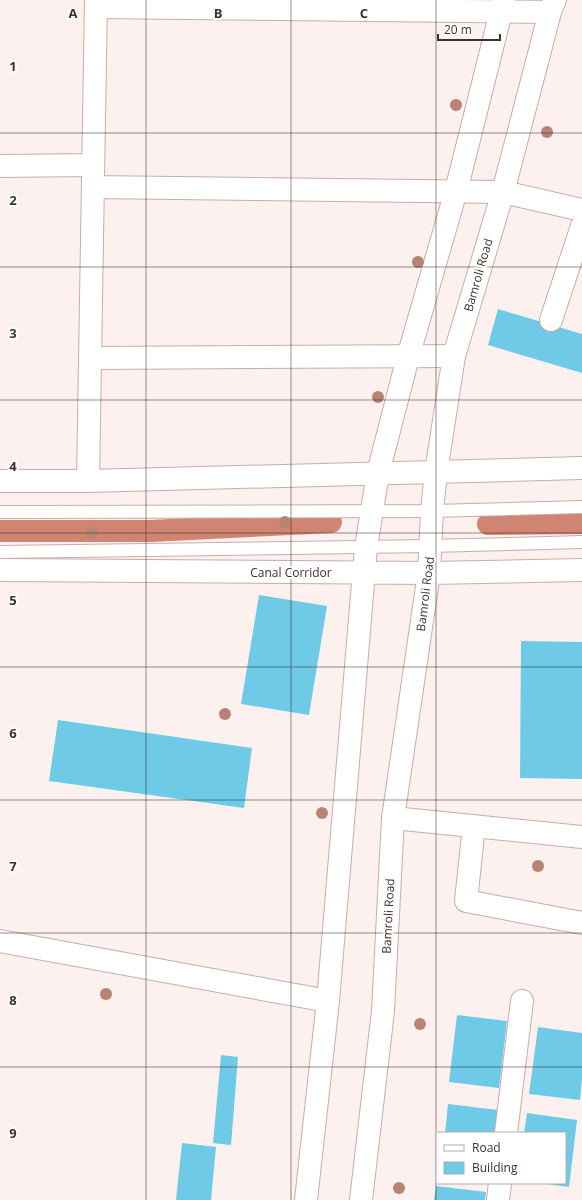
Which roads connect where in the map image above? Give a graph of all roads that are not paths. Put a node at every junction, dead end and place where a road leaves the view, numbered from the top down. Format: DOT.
graph roads {
  1 [pos="96,4"];
  2 [pos="502,6"];
  3 [pos="552,6"];
  4 [pos="93,164"];
  5 [pos="0,166"];
  6 [pos="93,187"];
  7 [pos="456,191"];
  8 [pos="503,192"];
  9 [pos="582,210"];
  10 [pos="582,226"];
  11 [pos="551,320"];
  12 [pos="408,356"];
  13 [pos="454,356"];
  14 [pos="90,358"];
  15 [pos="582,468"];
  16 [pos="436,472"];
  17 [pos="378,473"];
  18 [pos="88,480"];
  19 [pos="0,481"];
  20 [pos="582,507"];
  21 [pos="432,511"];
  22 [pos="0,512"];
  23 [pos="371,512"];
  24 [pos="582,542"];
  25 [pos="430,546"];
  26 [pos="366,547"];
  27 [pos="0,552"];
  28 [pos="0,570"];
  29 [pos="582,570"];
  30 [pos="364,573"];
  31 [pos="429,573"];
  32 [pos="393,818"];
  33 [pos="474,826"];
  34 [pos="582,837"];
  35 [pos="582,923"];
  36 [pos="0,942"];
  37 [pos="328,1001"];
  38 [pos="522,1001"];
  39 [pos="506,1132"];
  40 [pos="500,1184"];
  41 [pos="306,1200"];
  42 [pos="361,1200"];
  43 [pos="498,1200"];
  1 -- 2 [label="street"];
  1 -- 4 [label="street"];
  2 -- 3 [label="street"];
  2 -- 7 [label="street"];
  3 -- 8 [label="street, Bamroli Road"];
  4 -- 5 [label="street"];
  4 -- 6 [label="street"];
  6 -- 7 [label="street"];
  6 -- 14 [label="street"];
  7 -- 8 [label="street"];
  7 -- 12 [label="street"];
  8 -- 9 [label="street"];
  8 -- 13 [label="street, Bamroli Road"];
  10 -- 11 [label="street"];
  12 -- 13 [label="street"];
  12 -- 14 [label="street"];
  12 -- 17 [label="street"];
  13 -- 16 [label="street, Bamroli Road"];
  14 -- 18 [label="street"];
  15 -- 16 [label="street"];
  16 -- 17 [label="street"];
  16 -- 21 [label="street, Bamroli Road"];
  17 -- 18 [label="street"];
  17 -- 23 [label="street"];
  18 -- 19 [label="street"];
  20 -- 21 [label="lane"];
  21 -- 23 [label="lane"];
  21 -- 25 [label="street, Bamroli Road"];
  22 -- 23 [label="lane"];
  23 -- 26 [label="street"];
  24 -- 25 [label="lane"];
  25 -- 26 [label="lane"];
  25 -- 31 [label="street, Bamroli Road"];
  26 -- 27 [label="lane"];
  26 -- 30 [label="street"];
  28 -- 30 [label="street, Canal Corridor"];
  29 -- 31 [label="street, Canal Corridor"];
  30 -- 31 [label="street, Canal Corridor"];
  30 -- 37 [label="street"];
  31 -- 32 [label="street, Bamroli Road"];
  32 -- 33 [label="street"];
  32 -- 42 [label="street, Bamroli Road"];
  33 -- 34 [label="street"];
  33 -- 35 [label="street"];
  36 -- 37 [label="street"];
  37 -- 41 [label="street"];
  38 -- 39 [label="street"];
  40 -- 43 [label="street"];
}
